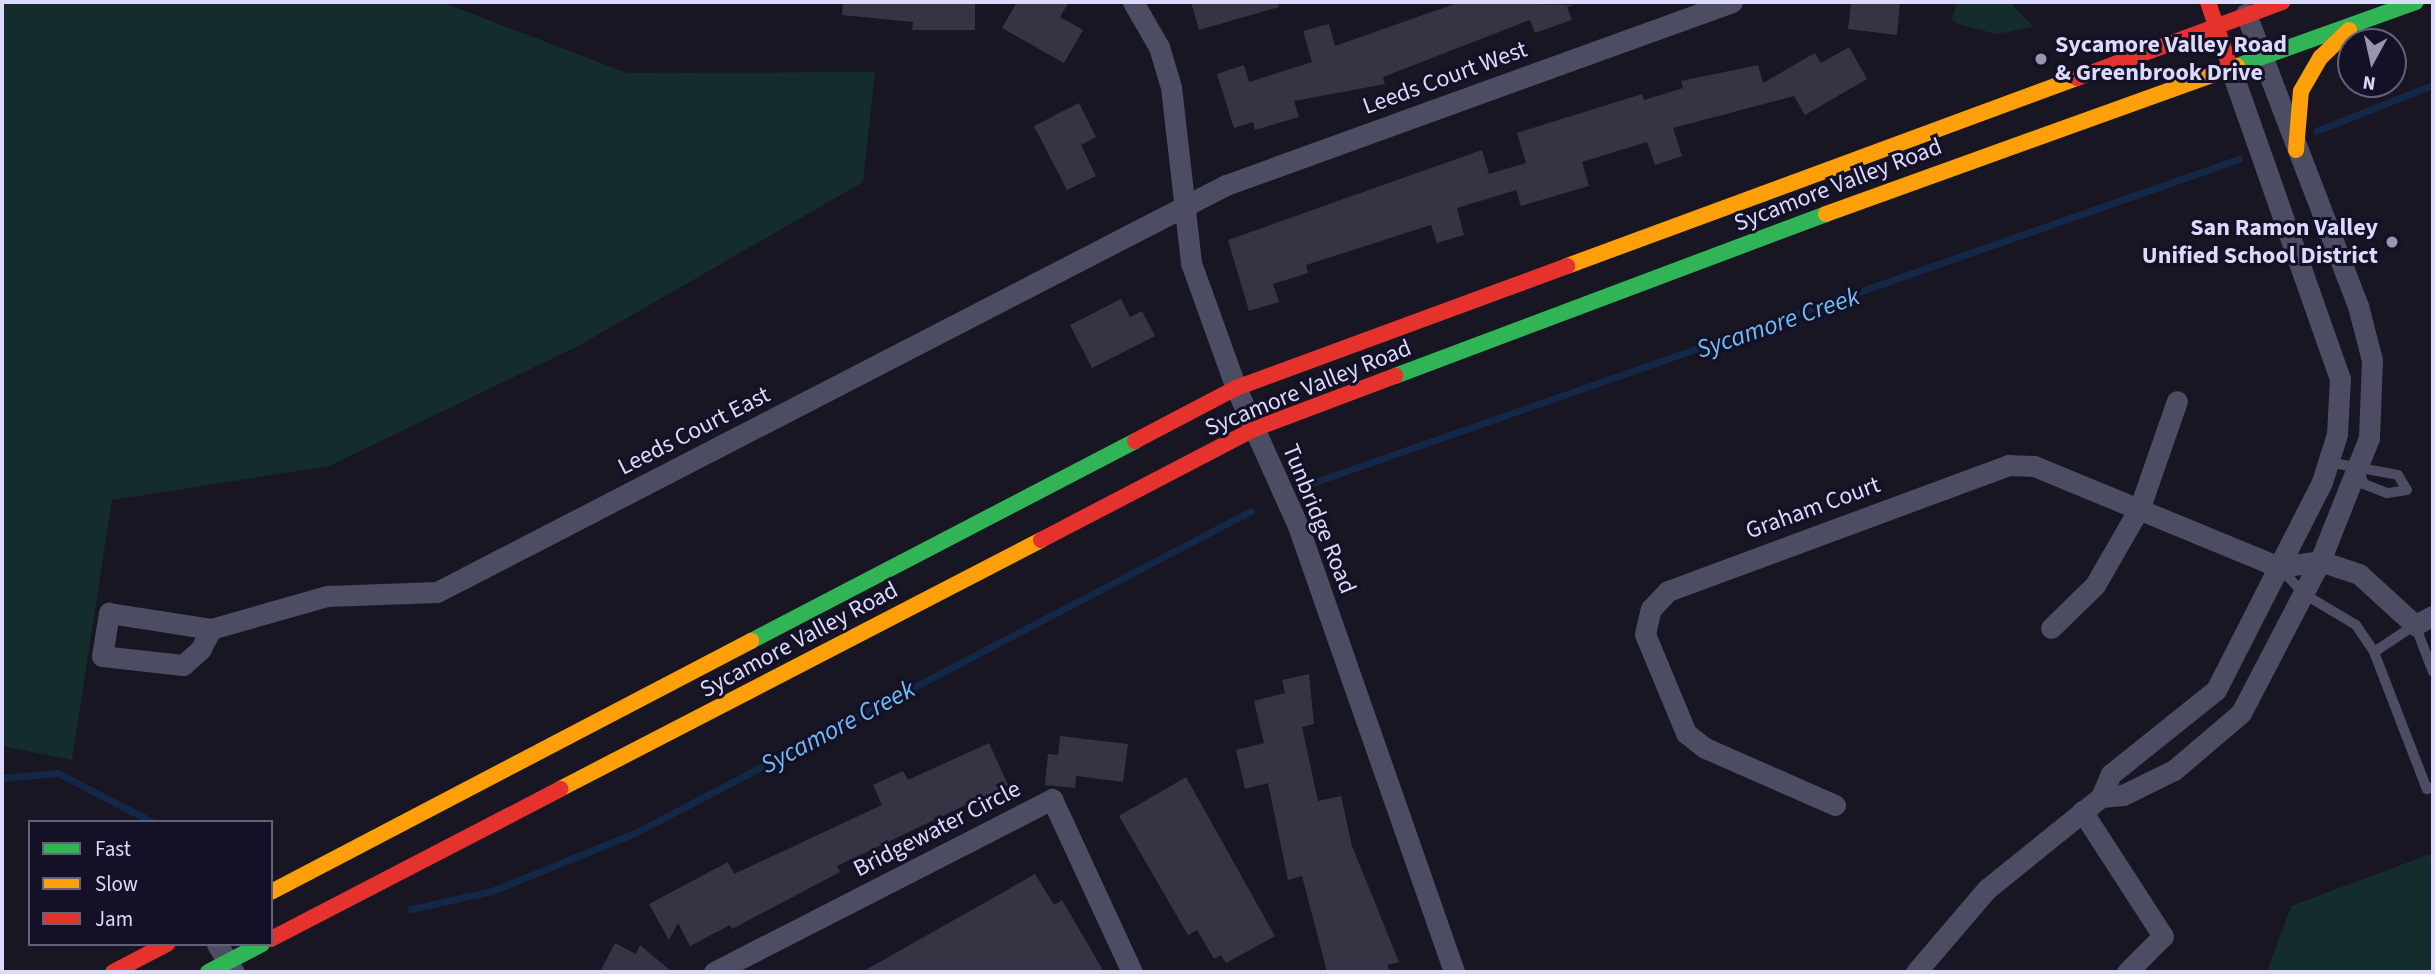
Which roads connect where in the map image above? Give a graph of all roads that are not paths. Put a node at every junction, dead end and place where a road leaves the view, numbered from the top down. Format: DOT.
graph roads {
  1 [pos="1133,2"];
  2 [pos="1732,2"];
  3 [pos="2208,2"];
  4 [pos="2281,2"];
  5 [pos="2416,2"];
  6 [pos="2244,8"];
  7 [pos="2354,24"];
  8 [pos="2216,25"];
  9 [pos="2261,56"];
  10 [pos="2231,67"];
  11 [pos="2295,150"];
  12 [pos="1181,213"];
  13 [pos="1236,388"];
  14 [pos="2177,401"];
  15 [pos="1254,429"];
  16 [pos="2328,462"];
  17 [pos="2358,470"];
  18 [pos="2140,507"];
  19 [pos="2320,561"];
  20 [pos="2279,567"];
  21 [pos="2304,594"];
  22 [pos="2424,620"];
  23 [pos="2051,628"];
  24 [pos="211,629"];
  25 [pos="2374,652"];
  26 [pos="2433,672"];
  27 [pos="2433,786"];
  28 [pos="2101,797"];
  29 [pos="1835,806"];
  30 [pos="2082,811"];
  31 [pos="273,891"];
  32 [pos="273,938"];
  33 [pos="163,946"];
  34 [pos="258,946"];
  35 [pos="221,963"];
  36 [pos="113,972"];
  37 [pos="714,972"];
  38 [pos="1132,972"];
  39 [pos="1454,972"];
  40 [pos="1916,972"];
  41 [pos="2127,972"];
  1 -- 12 [label="street, Tunbridge Road"];
  2 -- 12 [label="street, Leeds Court West"];
  3 -- 8 [label="main road"];
  4 -- 6 [label="main road, Sycamore Valley Road"];
  5 -- 7 [label="main road, Sycamore Valley Road"];
  6 -- 8 [label="main road, Sycamore Valley Road"];
  6 -- 9 [label="street"];
  7 -- 9 [label="main road, Sycamore Valley Road"];
  7 -- 11 [label="main road"];
  8 -- 10 [label="main road"];
  8 -- 13 [label="main road, Sycamore Valley Road"];
  9 -- 10 [label="main road, Sycamore Valley Road"];
  9 -- 11 [label="street"];
  10 -- 15 [label="main road, Sycamore Valley Road"];
  10 -- 16 [label="street"];
  11 -- 17 [label="street"];
  12 -- 13 [label="street, Tunbridge Road"];
  12 -- 24 [label="street, Leeds Court East"];
  13 -- 15 [label="street, Tunbridge Road"];
  13 -- 31 [label="main road, Sycamore Valley Road"];
  14 -- 18 [label="street"];
  15 -- 32 [label="main road, Sycamore Valley Road"];
  15 -- 39 [label="street, Tunbridge Road"];
  16 -- 17 [label="lane"];
  16 -- 20 [label="street"];
  17 -- 19 [label="street"];
  18 -- 20 [label="street, Graham Court"];
  18 -- 23 [label="street"];
  18 -- 29 [label="street, Graham Court"];
  19 -- 20 [label="street"];
  19 -- 21 [label="street"];
  19 -- 22 [label="street"];
  20 -- 21 [label="lane"];
  20 -- 28 [label="street"];
  21 -- 25 [label="lane"];
  21 -- 28 [label="street"];
  22 -- 25 [label="lane"];
  22 -- 26 [label="lane"];
  24 -- 24 [label="street, Leeds Court East"];
  25 -- 27 [label="lane"];
  28 -- 30 [label="street"];
  30 -- 40 [label="street"];
  30 -- 41 [label="street"];
  33 -- 36 [label="main road"];
  34 -- 35 [label="main road"];
  37 -- 38 [label="street, Bridgewater Circle"];
}
